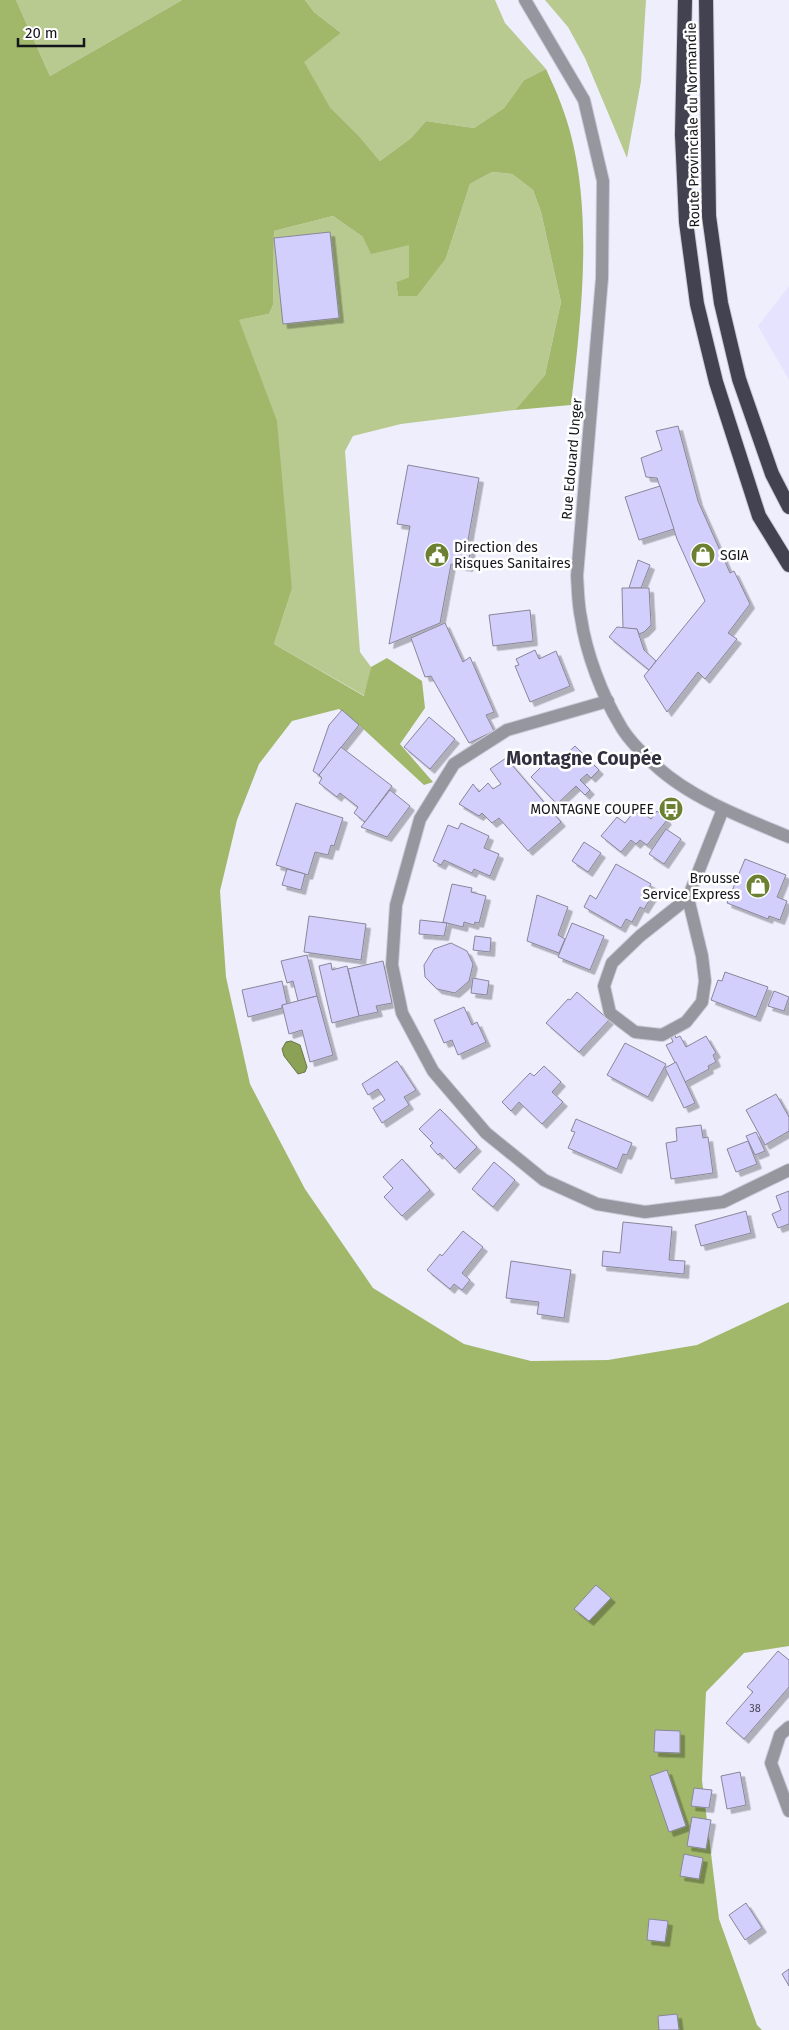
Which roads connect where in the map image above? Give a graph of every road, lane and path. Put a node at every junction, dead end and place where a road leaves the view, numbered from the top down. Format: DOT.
graph roads {
  1 [pos="525,0"];
  2 [pos="685,0"];
  3 [pos="706,0"];
  4 [pos="789,507"];
  5 [pos="789,565"];
  6 [pos="608,702"];
  7 [pos="723,809"];
  8 [pos="789,837"];
  9 [pos="688,898"];
  10 [pos="789,1170"];
  11 [pos="789,1727"];
  12 [pos="789,1811"];
  1 -- 6 [label="street, Rue Edouard Unger"];
  2 -- 5 [label="highway, Route Provinciale du Normandie"];
  3 -- 4 [label="highway, Route Provinciale du Normandie"];
  6 -- 7 [label="street, Rue Edouard Unger"];
  6 -- 10 [label="street"];
  7 -- 8 [label="street, Rue Edouard Unger"];
  7 -- 9 [label="street"];
  9 -- 9 [label="street"];
  11 -- 12 [label="street"];
}
